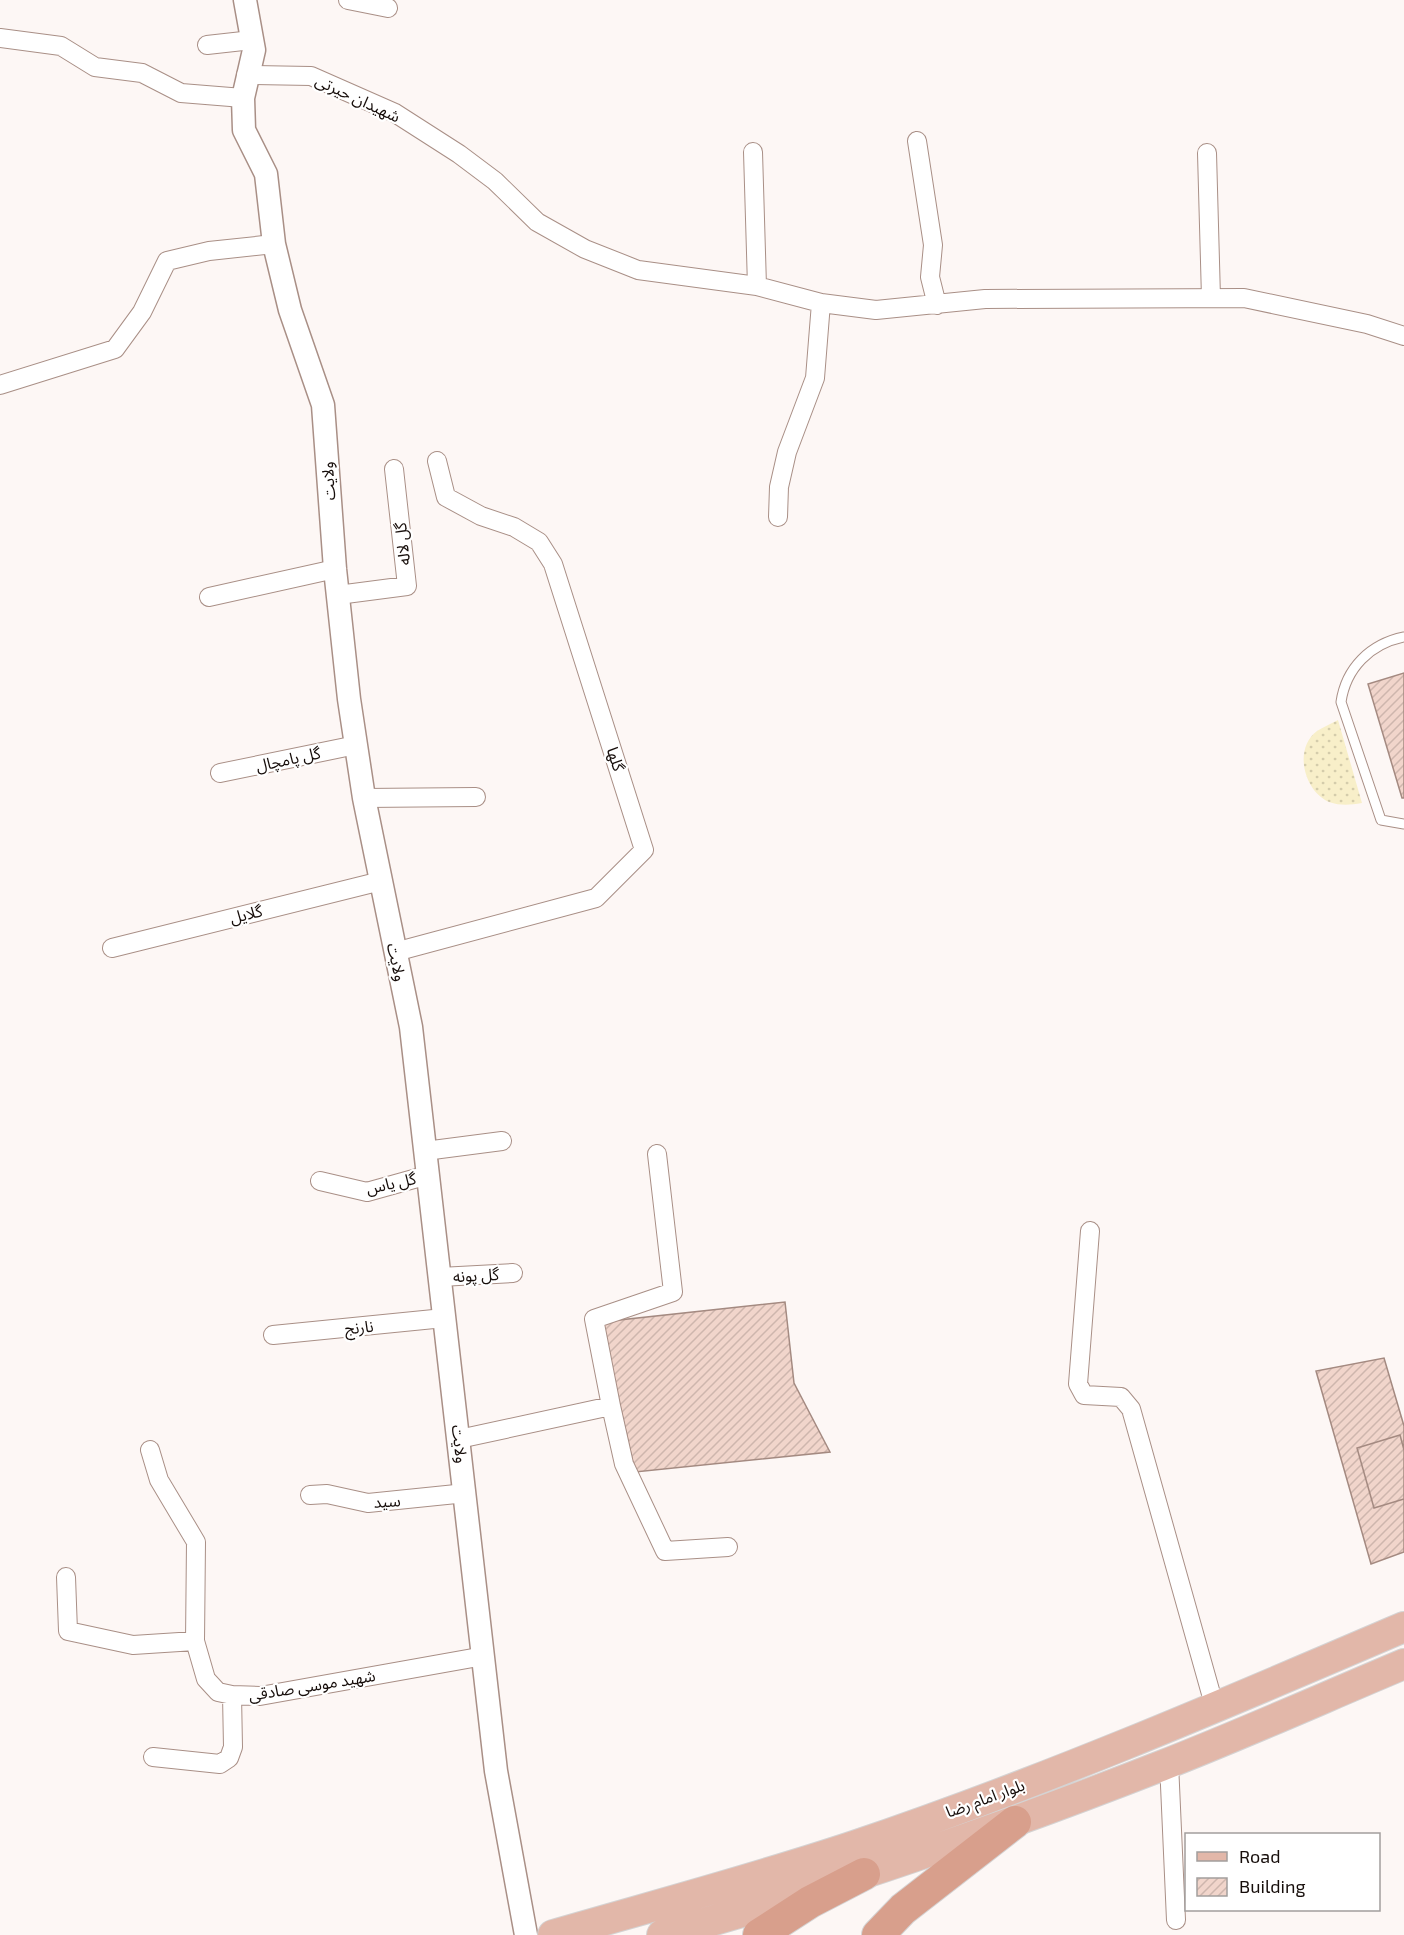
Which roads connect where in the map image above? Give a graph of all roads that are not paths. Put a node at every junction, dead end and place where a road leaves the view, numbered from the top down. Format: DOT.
graph roads {
  1 [pos="245,0"];
  2 [pos="348,0"];
  3 [pos="388,8"];
  4 [pos="0,38"];
  5 [pos="252,40"];
  6 [pos="207,45"];
  7 [pos="246,75"];
  8 [pos="243,98"];
  9 [pos="917,141"];
  10 [pos="753,152"];
  11 [pos="1207,153"];
  12 [pos="274,244"];
  13 [pos="757,286"];
  14 [pos="1211,298"];
  15 [pos="821,303"];
  16 [pos="937,305"];
  17 [pos="1404,336"];
  18 [pos="0,385"];
  19 [pos="437,461"];
  20 [pos="394,469"];
  21 [pos="778,517"];
  22 [pos="335,569"];
  23 [pos="338,595"];
  24 [pos="209,597"];
  25 [pos="1404,637"];
  26 [pos="356,745"];
  27 [pos="220,773"];
  28 [pos="476,797"];
  29 [pos="364,798"];
  30 [pos="1404,824"];
  31 [pos="381,881"];
  32 [pos="112,948"];
  33 [pos="395,952"];
  34 [pos="502,1141"];
  35 [pos="425,1151"];
  36 [pos="657,1154"];
  37 [pos="428,1175"];
  38 [pos="320,1181"];
  39 [pos="1090,1231"];
  40 [pos="513,1273"];
  41 [pos="440,1277"];
  42 [pos="444,1318"];
  43 [pos="273,1335"];
  44 [pos="610,1406"];
  45 [pos="459,1439"];
  46 [pos="150,1450"];
  47 [pos="466,1493"];
  48 [pos="310,1495"];
  49 [pos="728,1547"];
  50 [pos="66,1577"];
  51 [pos="1404,1627"];
  52 [pos="195,1641"];
  53 [pos="484,1656"];
  54 [pos="1404,1664"];
  55 [pos="232,1695"];
  56 [pos="1215,1708"];
  57 [pos="153,1757"];
  58 [pos="1169,1763"];
  59 [pos="1015,1822"];
  60 [pos="864,1874"];
  61 [pos="1176,1920"];
  62 [pos="526,1935"];
  63 [pos="553,1935"];
  64 [pos="662,1935"];
  65 [pos="759,1935"];
  66 [pos="878,1935"];
  1 -- 5 [label="street, ولایت"];
  2 -- 3 [label="street"];
  4 -- 8 [label="street"];
  5 -- 6 [label="street"];
  5 -- 7 [label="street, ولایت"];
  7 -- 8 [label="street, ولایت"];
  7 -- 13 [label="street, شهیدان حیرتی"];
  8 -- 12 [label="street, ولایت"];
  9 -- 16 [label="street"];
  10 -- 13 [label="street"];
  11 -- 14 [label="street"];
  12 -- 18 [label="street"];
  12 -- 22 [label="street, ولایت"];
  13 -- 15 [label="street, شهیدان حیرتی"];
  14 -- 16 [label="street, شهیدان حیرتی"];
  14 -- 17 [label="street, شهیدان حیرتی"];
  15 -- 16 [label="street, شهیدان حیرتی"];
  15 -- 21 [label="street"];
  19 -- 33 [label="street, گلها"];
  20 -- 23 [label="street, گل لاله"];
  22 -- 23 [label="street, ولایت"];
  22 -- 24 [label="street"];
  23 -- 26 [label="street, ولایت"];
  25 -- 30 [label="lane"];
  26 -- 27 [label="street, گل پامچال"];
  26 -- 29 [label="street, ولایت"];
  28 -- 29 [label="street"];
  29 -- 31 [label="street, ولایت"];
  31 -- 32 [label="street, گلایل"];
  31 -- 33 [label="street, ولایت"];
  33 -- 35 [label="street, ولایت"];
  34 -- 35 [label="street"];
  35 -- 37 [label="street, ولایت"];
  36 -- 44 [label="street"];
  37 -- 38 [label="street, گل یاس"];
  37 -- 41 [label="street, ولایت"];
  39 -- 56 [label="street"];
  40 -- 41 [label="street, گل پونه"];
  41 -- 42 [label="street, ولایت"];
  42 -- 43 [label="street, نارنج"];
  42 -- 45 [label="street, ولایت"];
  44 -- 45 [label="street"];
  44 -- 49 [label="street"];
  45 -- 47 [label="street, ولایت"];
  46 -- 52 [label="street, شهید موسی صادقی"];
  47 -- 48 [label="street, سید"];
  47 -- 53 [label="street, ولایت"];
  50 -- 52 [label="street"];
  51 -- 56 [label="main road, بلوار امام رضا"];
  52 -- 55 [label="street, شهید موسی صادقی"];
  53 -- 55 [label="street, شهید موسی صادقی"];
  53 -- 62 [label="street, ولایت"];
  54 -- 58 [label="main road, بلوار امام رضا"];
  55 -- 57 [label="street"];
  56 -- 63 [label="main road, بلوار امام رضا"];
  58 -- 59 [label="main road, بلوار امام رضا"];
  58 -- 61 [label="street"];
  59 -- 60 [label="main road, بلوار امام رضا"];
  59 -- 66 [label="highway"];
  60 -- 64 [label="main road, بلوار امام رضا"];
  60 -- 65 [label="highway"];
}
